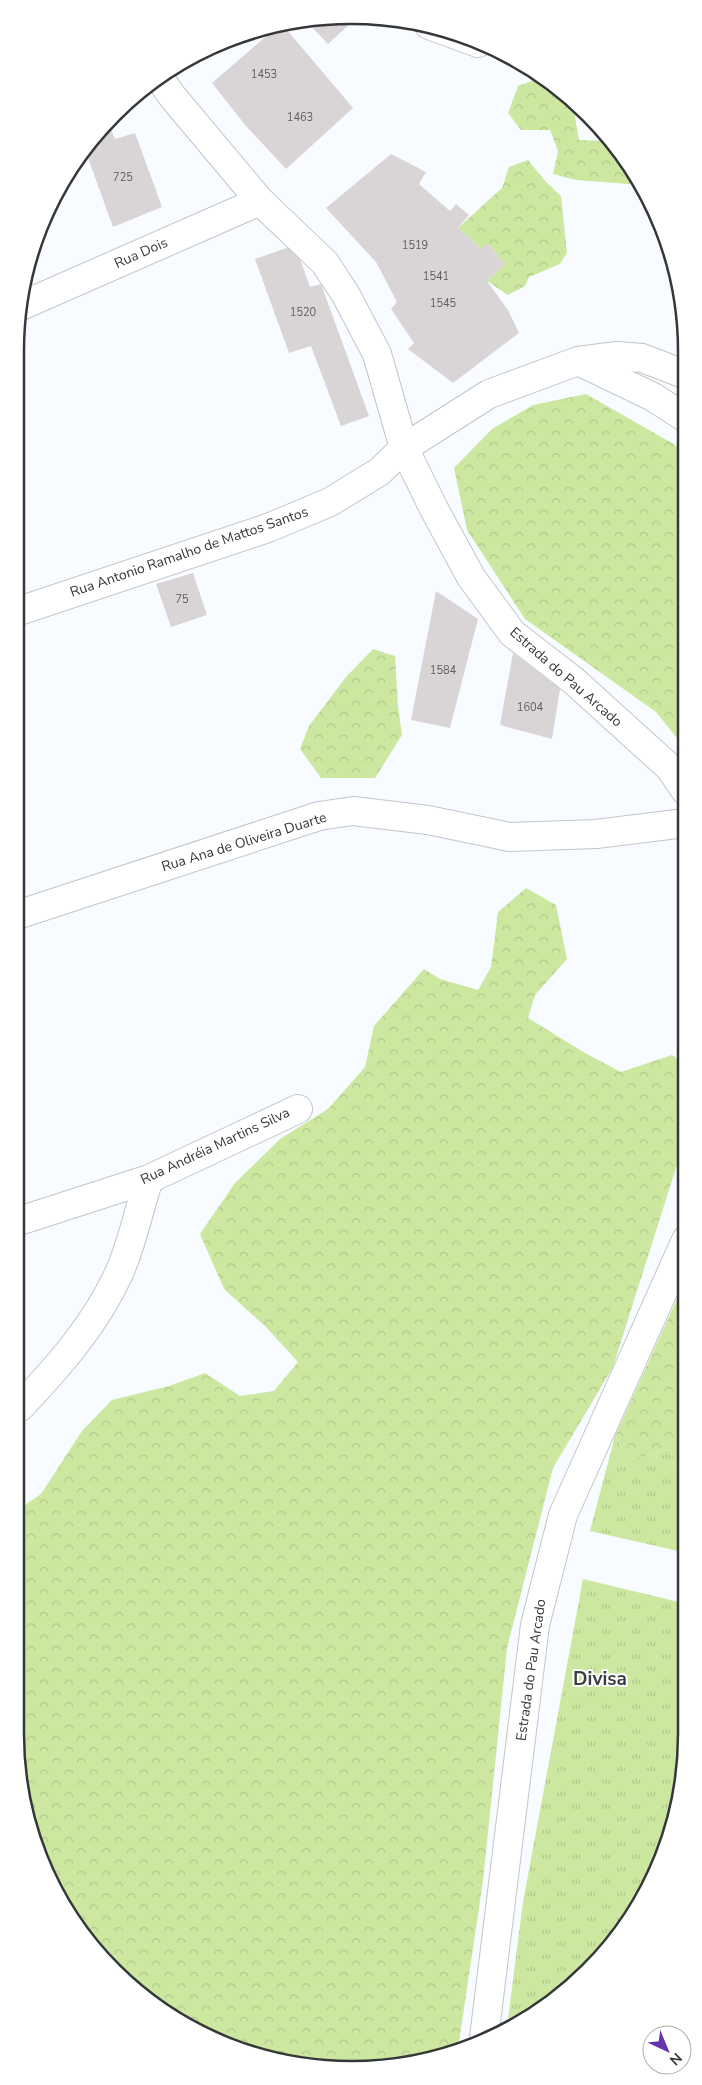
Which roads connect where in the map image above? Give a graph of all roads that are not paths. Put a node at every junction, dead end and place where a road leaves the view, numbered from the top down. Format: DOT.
graph roads {
  1 [pos="163,83"];
  2 [pos="260,201"];
  3 [pos="28,303"];
  4 [pos="578,361"];
  5 [pos="678,372"];
  6 [pos="678,413"];
  7 [pos="404,448"];
  8 [pos="24,609"];
  9 [pos="678,780"];
  10 [pos="678,824"];
  11 [pos="24,913"];
  12 [pos="298,1109"];
  13 [pos="149,1179"];
  14 [pos="24,1219"];
  15 [pos="678,1258"];
  16 [pos="24,1403"];
  17 [pos="485,2033"];
  1 -- 2 [label="street, Estrada do Pau Arcado"];
  2 -- 3 [label="street, Rua Dois"];
  2 -- 7 [label="street, Estrada do Pau Arcado"];
  4 -- 5 [label="street, Rua Antonio Ramalho de Mattos Santos"];
  4 -- 6 [label="street"];
  4 -- 7 [label="street, Rua Antonio Ramalho de Mattos Santos"];
  7 -- 8 [label="street, Rua Antonio Ramalho de Mattos Santos"];
  7 -- 9 [label="street, Estrada do Pau Arcado"];
  10 -- 11 [label="street, Rua Ana de Oliveira Duarte"];
  12 -- 13 [label="street, Rua Andréia Martins Silva"];
  13 -- 14 [label="street, Rua Andréia Martins Silva"];
  13 -- 16 [label="street"];
  15 -- 17 [label="street, Estrada do Pau Arcado"];
}
